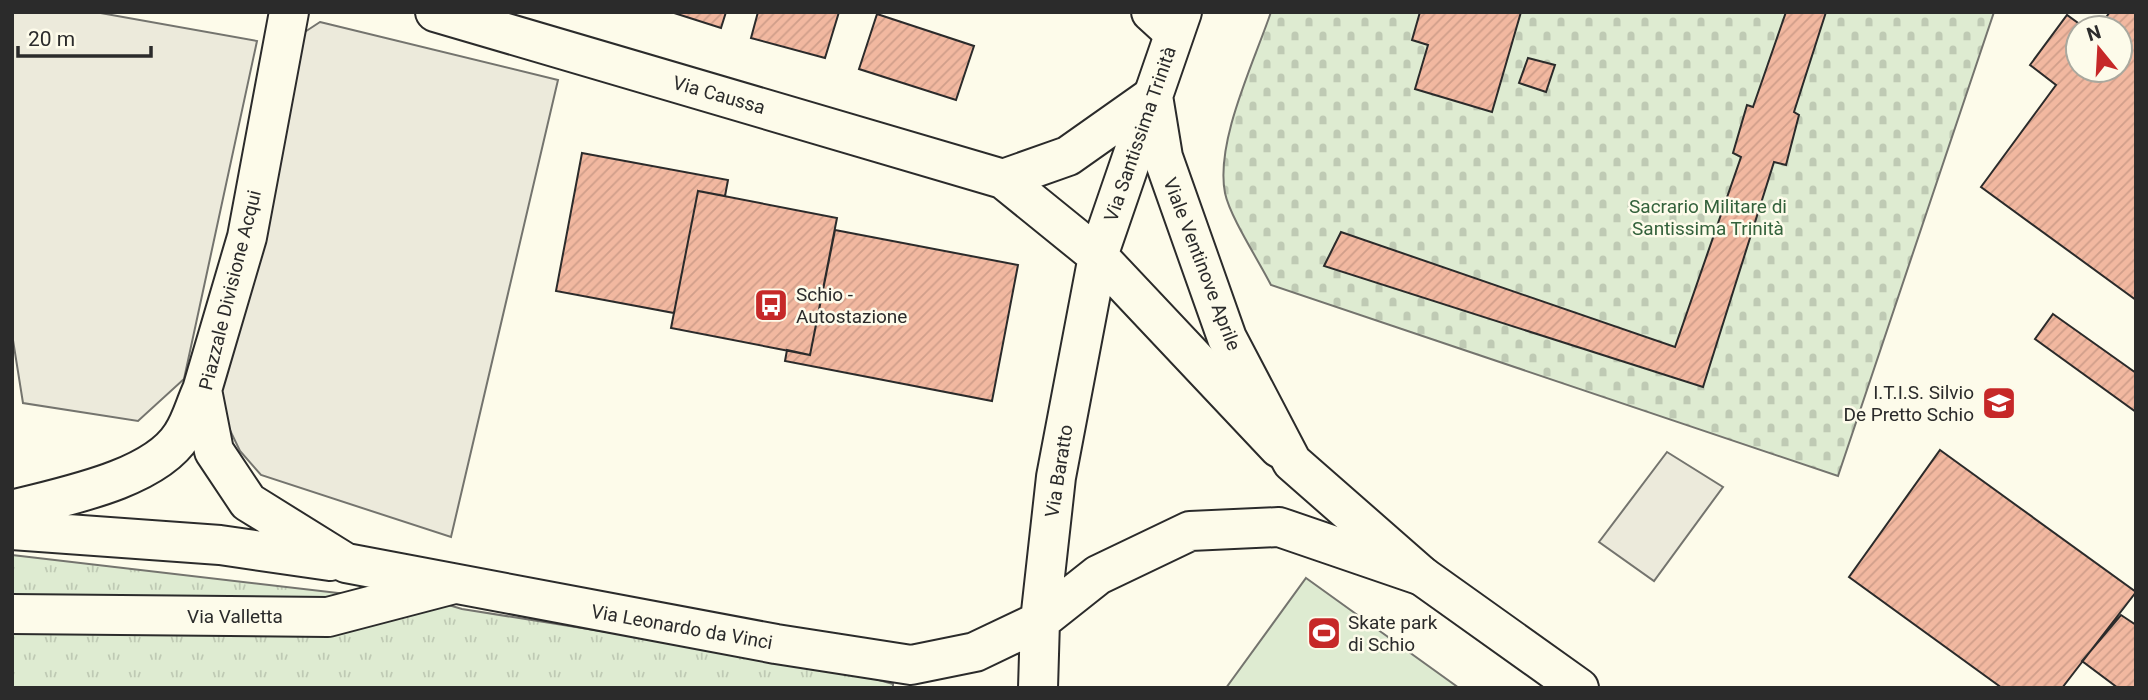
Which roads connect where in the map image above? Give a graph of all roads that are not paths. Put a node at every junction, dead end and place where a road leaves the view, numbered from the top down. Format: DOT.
graph roads {
  1 [pos="289,12"];
  2 [pos="435,12"];
  3 [pos="1169,19"];
  4 [pos="1153,96"];
  5 [pos="1003,179"];
  6 [pos="1098,256"];
  7 [pos="202,390"];
  8 [pos="1292,462"];
  9 [pos="12,510"];
  10 [pos="12,530"];
  11 [pos="346,563"];
  12 [pos="1422,576"];
  13 [pos="454,584"];
  14 [pos="12,614"];
  15 [pos="1040,621"];
  16 [pos="925,676"];
  17 [pos="1038,688"];
  18 [pos="1578,688"];
  1 -- 7 [label="street, Piazzale Divisione Acqui"];
  2 -- 5 [label="street, Via Caussa"];
  3 -- 4 [label="street, Via Santissima Trinità"];
  4 -- 5 [label="street"];
  4 -- 6 [label="street, Via Santissima Trinità"];
  4 -- 8 [label="street, Viale Ventinove Aprile"];
  5 -- 6 [label="street, Via Caussa"];
  6 -- 8 [label="street, Viale Ventinove Aprile"];
  6 -- 15 [label="street, Via Baratto"];
  7 -- 9 [label="street"];
  7 -- 11 [label="street, Piazzale Divisione Acqui"];
  8 -- 12 [label="street, Viale Ventinove Aprile"];
  10 -- 11 [label="street"];
  11 -- 13 [label="street, Piazzale Divisione Acqui"];
  12 -- 15 [label="street, Viale Ventinove Aprile"];
  12 -- 18 [label="street, Viale Ventinove Aprile"];
  13 -- 14 [label="street, Via Valletta"];
  13 -- 16 [label="street, Via Leonardo da Vinci"];
  15 -- 16 [label="street"];
  15 -- 17 [label="street, Via Baratto"];
}
